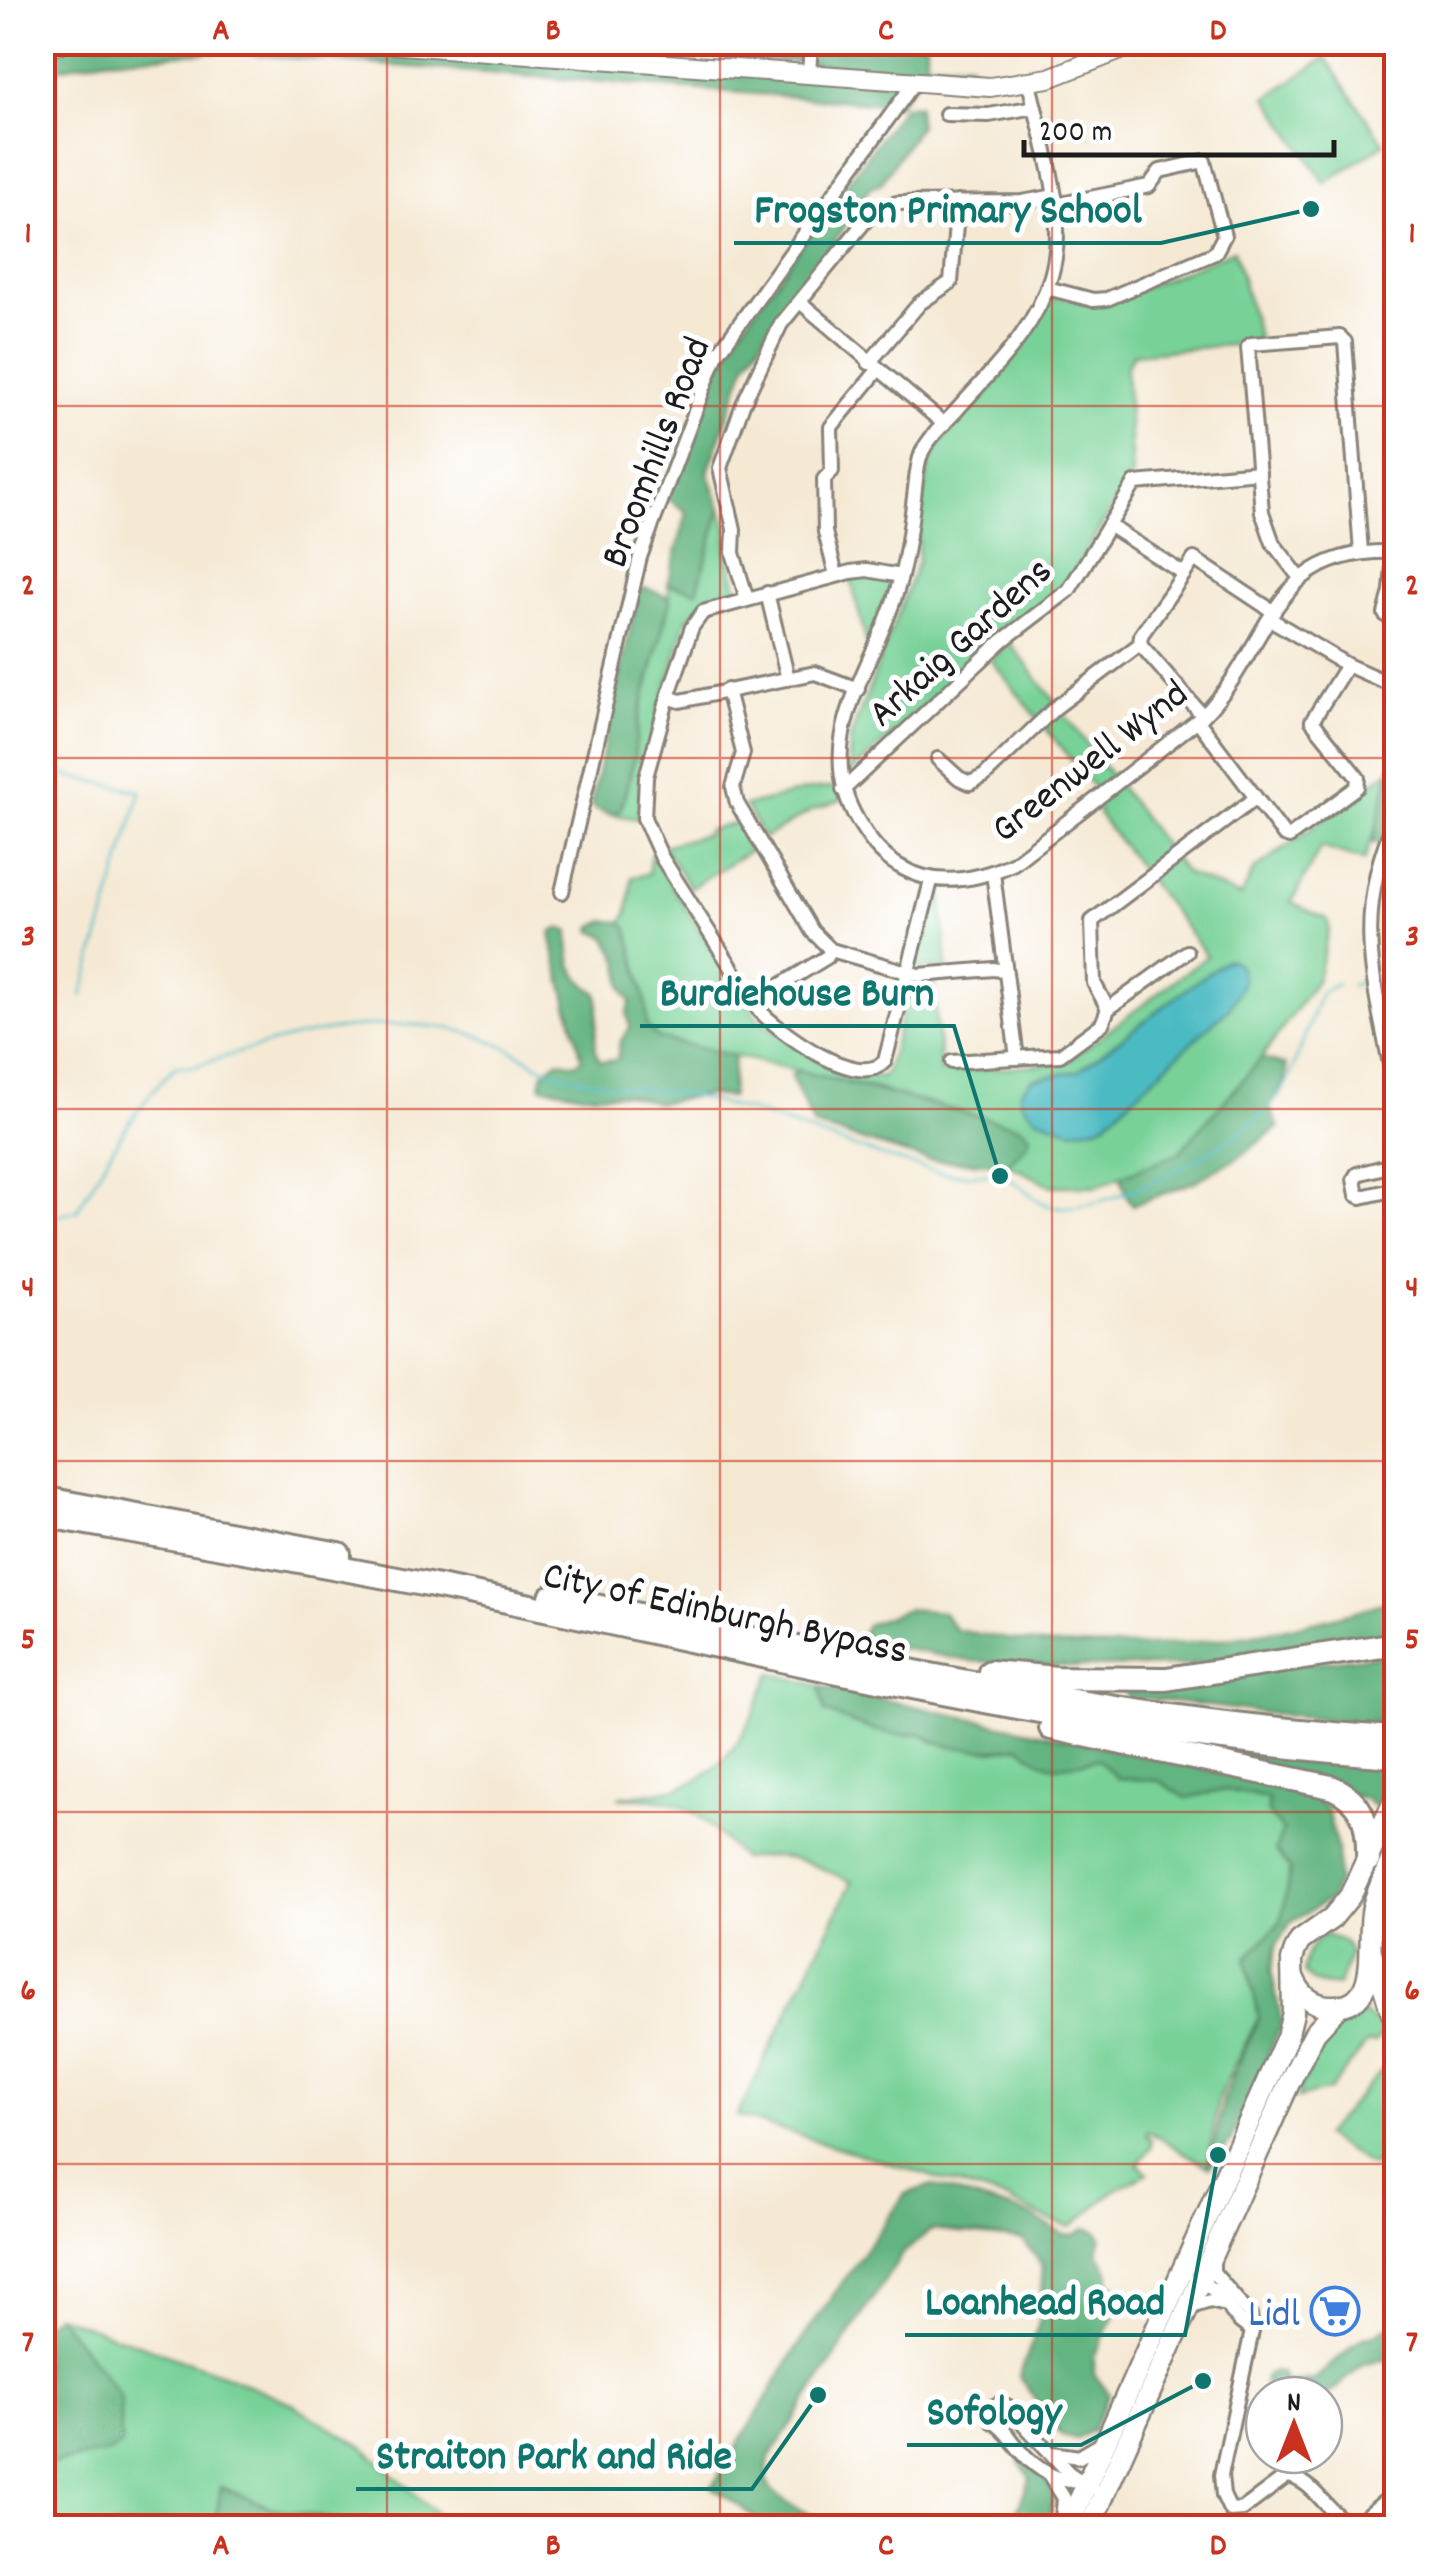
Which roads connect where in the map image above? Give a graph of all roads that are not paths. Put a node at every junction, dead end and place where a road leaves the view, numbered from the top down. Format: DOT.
graph roads {
  1 [pos="68,42"];
  2 [pos="360,42"];
  3 [pos="811,42"];
  4 [pos="1140,42"];
  5 [pos="1390,42"];
  6 [pos="410,44"];
  7 [pos="42,48"];
  8 [pos="1396,54"];
  9 [pos="808,75"];
  10 [pos="1029,82"];
  11 [pos="914,83"];
  12 [pos="1035,107"];
  13 [pos="946,114"];
  14 [pos="1056,200"];
  15 [pos="958,202"];
  16 [pos="1047,288"];
  17 [pos="800,302"];
  18 [pos="873,366"];
  19 [pos="944,424"];
  20 [pos="1259,472"];
  21 [pos="1110,526"];
  22 [pos="1361,552"];
  23 [pos="1395,552"];
  24 [pos="1184,574"];
  25 [pos="836,575"];
  26 [pos="901,576"];
  27 [pos="1300,578"];
  28 [pos="767,593"];
  29 [pos="747,598"];
  30 [pos="1272,616"];
  31 [pos="1396,624"];
  32 [pos="1140,644"];
  33 [pos="1396,650"];
  34 [pos="1346,664"];
  35 [pos="788,679"];
  36 [pos="858,689"];
  37 [pos="728,690"];
  38 [pos="668,697"];
  39 [pos="1201,718"];
  40 [pos="938,758"];
  41 [pos="843,790"];
  42 [pos="1254,799"];
  43 [pos="1396,818"];
  44 [pos="993,873"];
  45 [pos="931,880"];
  46 [pos="562,892"];
  47 [pos="831,950"];
  48 [pos="1187,952"];
  49 [pos="1004,971"];
  50 [pos="907,972"];
  51 [pos="753,1002"];
  52 [pos="1108,1009"];
  53 [pos="1017,1058"];
  54 [pos="952,1062"];
  55 [pos="1396,1094"];
  56 [pos="1396,1164"];
  57 [pos="1396,1189"];
  58 [pos="42,1498"];
  59 [pos="42,1514"];
  60 [pos="754,1638"];
  61 [pos="692,1643"];
  62 [pos="1396,1644"];
  63 [pos="1386,1746"];
  64 [pos="1396,1797"];
  65 [pos="1396,1849"];
  66 [pos="1368,1860"];
  67 [pos="1372,1951"];
  68 [pos="1294,1980"];
  69 [pos="1346,2004"];
  70 [pos="1394,2018"];
  71 [pos="1200,2275"];
  72 [pos="1226,2305"];
  73 [pos="1188,2308"];
  74 [pos="1252,2331"];
  75 [pos="1138,2394"];
  76 [pos="1106,2440"];
  77 [pos="1052,2453"];
  78 [pos="1050,2476"];
  79 [pos="1086,2483"];
  80 [pos="1396,2492"];
  81 [pos="1093,2518"];
  82 [pos="1059,2528"];
  83 [pos="1067,2528"];
  1 -- 7 [label="main road"];
  2 -- 6 [label="main road"];
  3 -- 9 [label="street"];
  4 -- 10 [label="main road"];
  5 -- 8 [label="main road"];
  6 -- 9 [label="main road"];
  9 -- 11 [label="main road"];
  10 -- 11 [label="main road"];
  10 -- 12 [label="street"];
  11 -- 46 [label="street, Broomhills Road"];
  12 -- 13 [label="street"];
  12 -- 14 [label="street"];
  14 -- 15 [label="street"];
  14 -- 16 [label="street"];
  14 -- 16 [label="street"];
  15 -- 17 [label="street"];
  15 -- 18 [label="street"];
  16 -- 19 [label="street"];
  17 -- 18 [label="street"];
  17 -- 29 [label="street"];
  18 -- 19 [label="street"];
  18 -- 25 [label="street"];
  19 -- 26 [label="street"];
  20 -- 21 [label="street, Arkaig Gardens"];
  20 -- 22 [label="street"];
  20 -- 27 [label="street"];
  21 -- 24 [label="street"];
  21 -- 41 [label="street, Arkaig Gardens"];
  22 -- 23 [label="street, Greenwell Wynd"];
  22 -- 27 [label="street, Greenwell Wynd"];
  23 -- 31 [label="street"];
  24 -- 30 [label="street"];
  24 -- 32 [label="street"];
  25 -- 26 [label="street"];
  25 -- 28 [label="street"];
  26 -- 36 [label="street"];
  27 -- 30 [label="street, Greenwell Wynd"];
  28 -- 29 [label="street"];
  28 -- 35 [label="street"];
  29 -- 38 [label="street"];
  30 -- 34 [label="street"];
  30 -- 39 [label="street, Greenwell Wynd"];
  32 -- 39 [label="street"];
  32 -- 40 [label="street"];
  33 -- 34 [label="street"];
  34 -- 42 [label="street"];
  35 -- 36 [label="street"];
  35 -- 37 [label="street"];
  36 -- 41 [label="street"];
  37 -- 38 [label="street"];
  37 -- 47 [label="street"];
  38 -- 51 [label="street"];
  39 -- 42 [label="street"];
  39 -- 44 [label="street, Greenwell Wynd"];
  41 -- 45 [label="street"];
  42 -- 52 [label="street"];
  43 -- 55 [label="street"];
  44 -- 45 [label="street, Greenwell Wynd"];
  44 -- 49 [label="street"];
  45 -- 50 [label="street"];
  47 -- 50 [label="street"];
  47 -- 51 [label="street"];
  48 -- 52 [label="street"];
  49 -- 50 [label="street"];
  49 -- 53 [label="street"];
  50 -- 51 [label="street"];
  52 -- 53 [label="street"];
  53 -- 54 [label="street"];
  56 -- 57 [label="street"];
  58 -- 60 [label="highway, City of Edinburgh Bypass"];
  59 -- 61 [label="highway, City of Edinburgh Bypass"];
  60 -- 62 [label="highway"];
  60 -- 63 [label="highway, City of Edinburgh Bypass"];
  61 -- 63 [label="highway, City of Edinburgh Bypass"];
  61 -- 66 [label="highway"];
  64 -- 66 [label="main road"];
  65 -- 67 [label="main road"];
  66 -- 68 [label="main road"];
  67 -- 69 [label="main road"];
  67 -- 70 [label="main road"];
  68 -- 69 [label="main road"];
  68 -- 71 [label="main road"];
  69 -- 70 [label="main road"];
  69 -- 71 [label="main road"];
  71 -- 72 [label="street"];
  71 -- 73 [label="main road"];
  71 -- 74 [label="street"];
  71 -- 75 [label="main road"];
  72 -- 73 [label="street"];
  72 -- 74 [label="street"];
  73 -- 75 [label="main road"];
  74 -- 80 [label="street"];
  75 -- 76 [label="main road"];
  75 -- 79 [label="street"];
  75 -- 81 [label="main road"];
  76 -- 77 [label="street"];
  76 -- 79 [label="main road"];
  77 -- 78 [label="street"];
  77 -- 79 [label="street"];
  78 -- 79 [label="street"];
  78 -- 82 [label="street"];
  79 -- 81 [label="street"];
  79 -- 83 [label="main road"];
}
